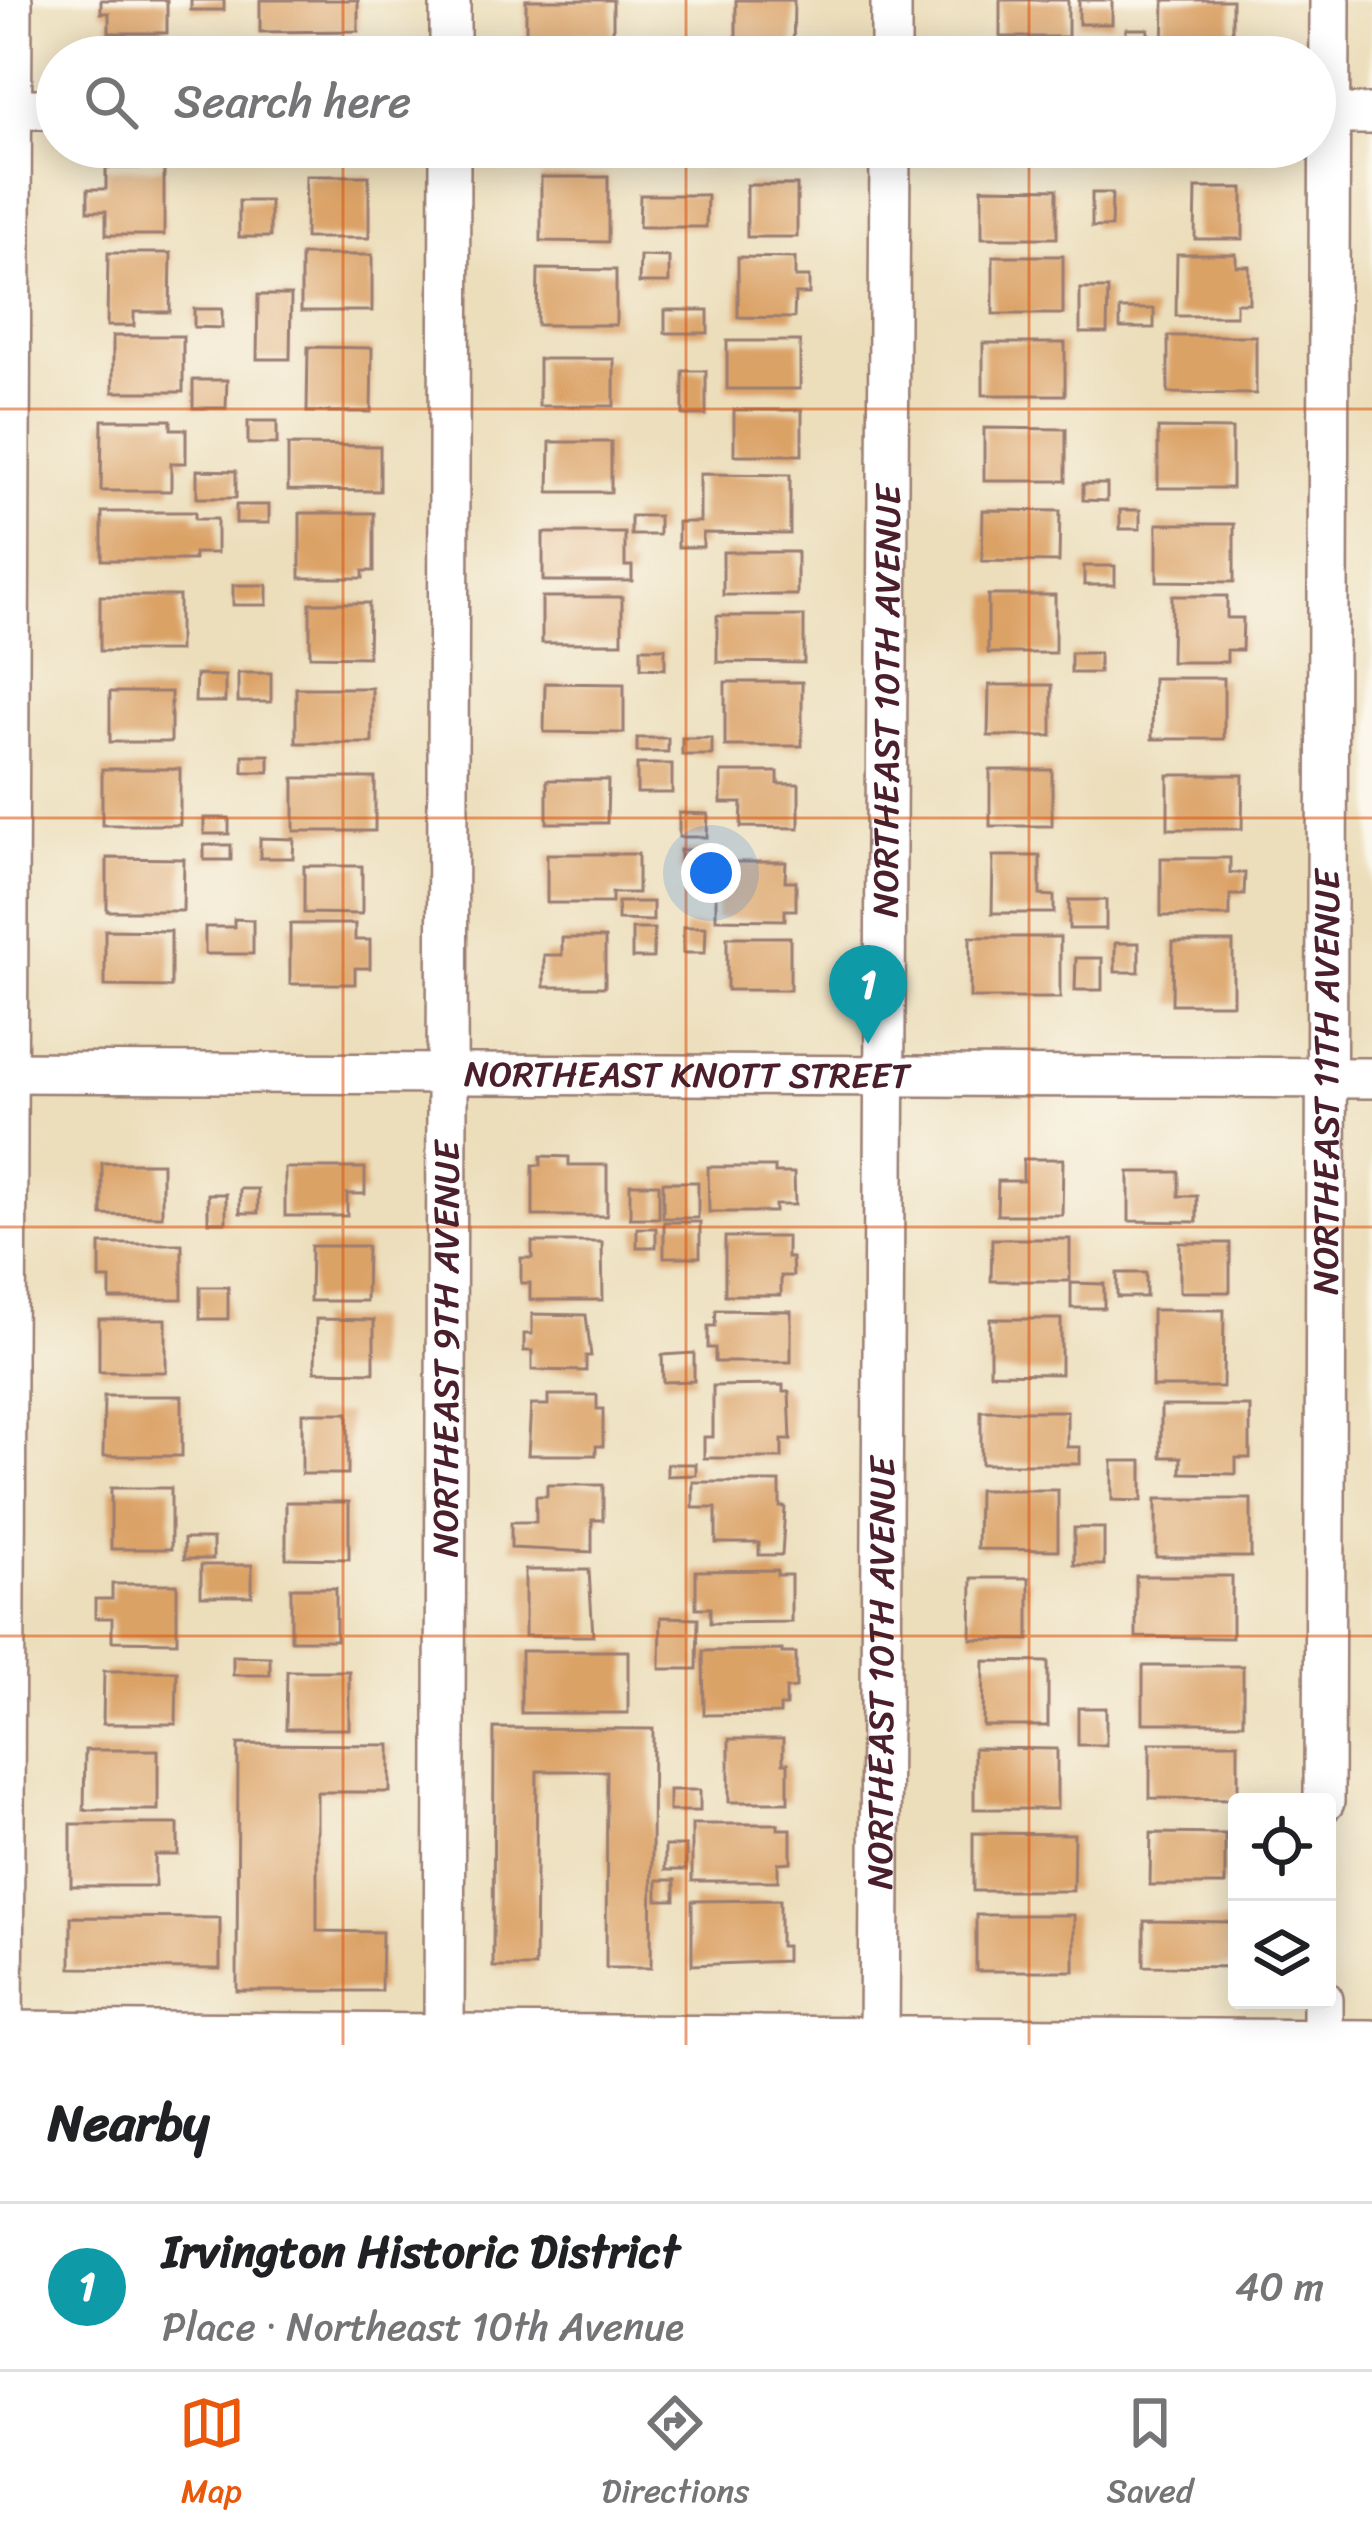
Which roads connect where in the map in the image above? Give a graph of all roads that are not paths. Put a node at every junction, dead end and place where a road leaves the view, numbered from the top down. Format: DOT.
graph roads {
  1 [pos="12,0"];
  2 [pos="450,0"];
  3 [pos="891,0"];
  4 [pos="1330,0"];
  5 [pos="450,36"];
  6 [pos="891,36"];
  7 [pos="1327,36"];
  8 [pos="6,109"];
  9 [pos="1336,114"];
  10 [pos="1372,114"];
  11 [pos="450,168"];
  12 [pos="890,168"];
  13 [pos="1322,168"];
  14 [pos="3,1072"];
  15 [pos="445,1073"];
  16 [pos="885,1076"];
  17 [pos="1324,1078"];
  18 [pos="1372,1078"];
  19 [pos="1324,1793"];
  20 [pos="1324,2009"];
  21 [pos="2,2036"];
  22 [pos="444,2039"];
  23 [pos="879,2040"];
  24 [pos="1372,2040"];
  25 [pos="1323,2043"];
  1 -- 8 [label="street"];
  2 -- 5 [label="street"];
  3 -- 6 [label="street"];
  4 -- 7 [label="street, NORTHEAST 11TH AVENUE"];
  8 -- 14 [label="street"];
  9 -- 10 [label="street"];
  11 -- 15 [label="street, NORTHEAST 9TH AVENUE"];
  12 -- 16 [label="street, NORTHEAST 10TH AVENUE"];
  13 -- 17 [label="street, NORTHEAST 11TH AVENUE"];
  14 -- 15 [label="street, NORTHEAST KNOTT STREET"];
  14 -- 21 [label="street"];
  15 -- 16 [label="street, NORTHEAST KNOTT STREET"];
  15 -- 22 [label="street, NORTHEAST 9TH AVENUE"];
  16 -- 17 [label="street, NORTHEAST KNOTT STREET"];
  16 -- 23 [label="street, NORTHEAST 10TH AVENUE"];
  17 -- 18 [label="street, NORTHEAST KNOTT STREET"];
  17 -- 19 [label="street, NORTHEAST 11TH AVENUE"];
  20 -- 25 [label="street"];
  21 -- 22 [label="street"];
  22 -- 23 [label="street"];
  23 -- 25 [label="street"];
  24 -- 25 [label="street"];
}
